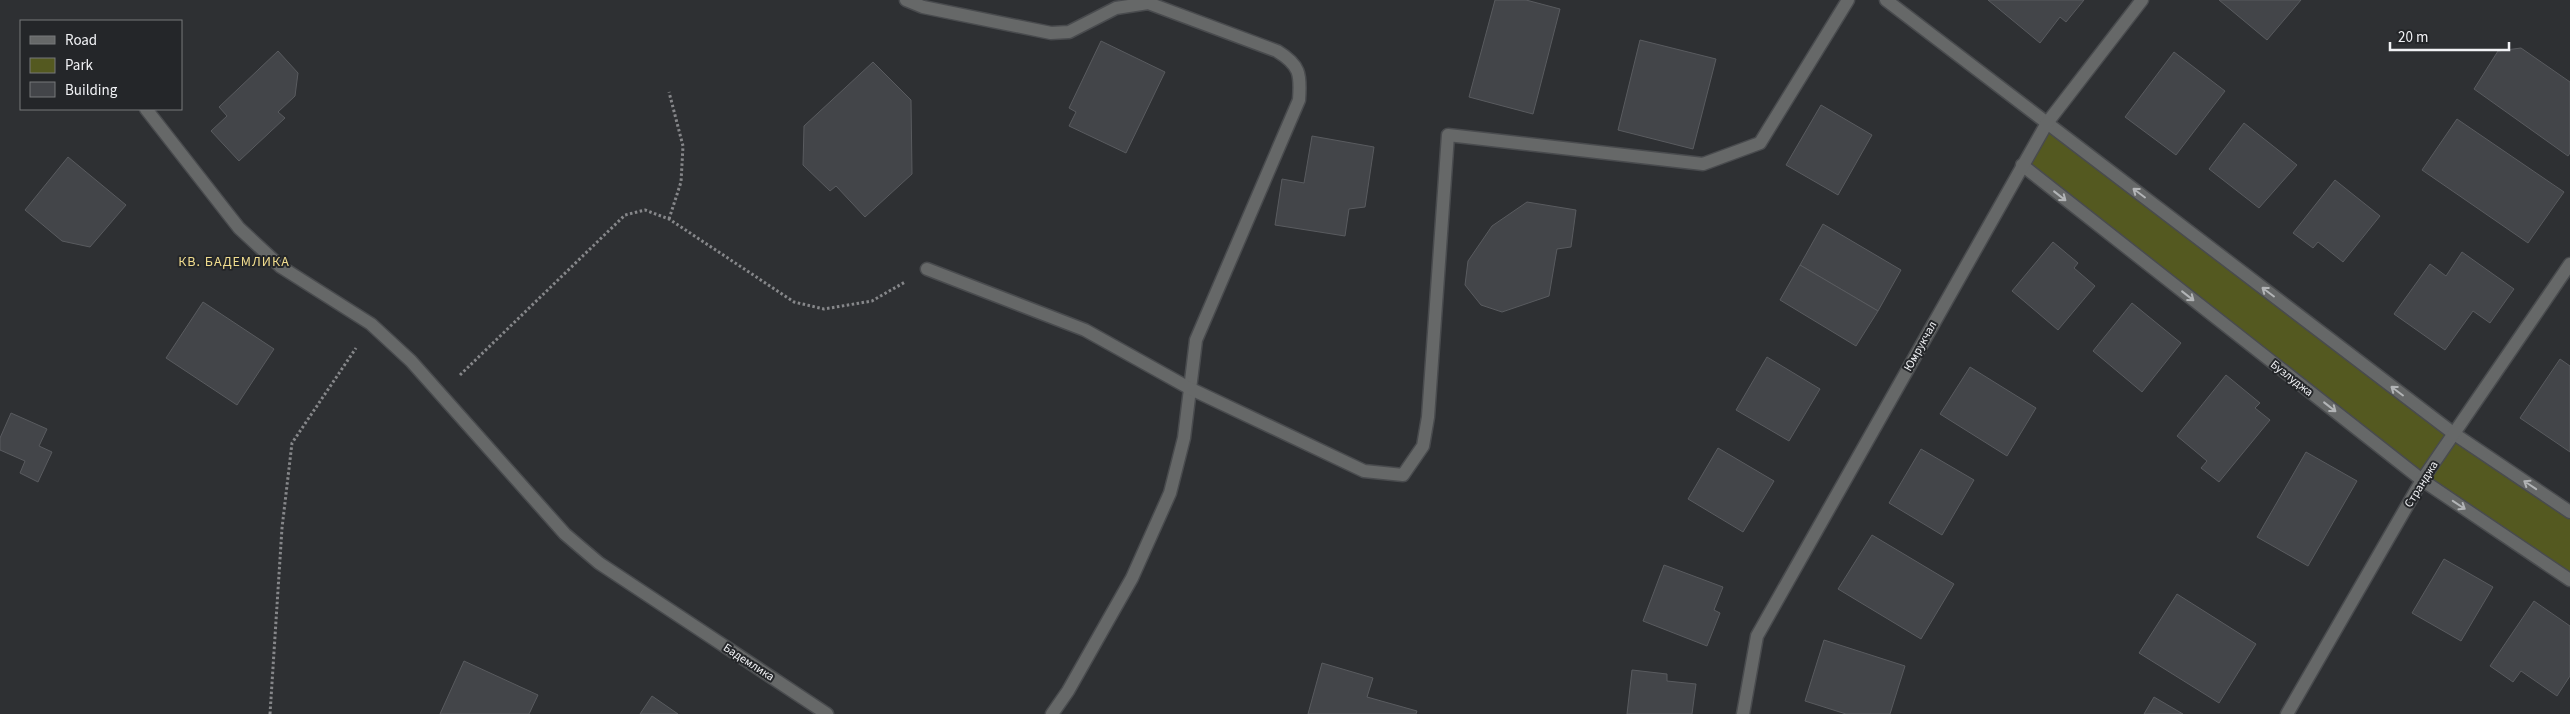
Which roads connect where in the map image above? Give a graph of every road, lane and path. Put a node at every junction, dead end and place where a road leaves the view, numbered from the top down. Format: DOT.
graph roads {
  1 [pos="906,0"];
  2 [pos="1848,0"];
  3 [pos="1886,0"];
  4 [pos="2142,0"];
  5 [pos="669,92"];
  6 [pos="147,110"];
  7 [pos="2047,123"];
  8 [pos="2022,166"];
  9 [pos="669,219"];
  10 [pos="2570,264"];
  11 [pos="927,269"];
  12 [pos="372,324"];
  13 [pos="1189,388"];
  14 [pos="440,394"];
  15 [pos="2453,433"];
  16 [pos="2422,480"];
  17 [pos="2570,512"];
  18 [pos="2570,580"];
  19 [pos="270,714"];
  20 [pos="827,714"];
  21 [pos="1052,714"];
  22 [pos="1742,714"];
  23 [pos="2287,714"];
  1 -- 13 [label="street"];
  2 -- 13 [label="street"];
  3 -- 7 [label="street"];
  4 -- 7 [label="street, Юмрукчал"];
  5 -- 9 [label="path"];
  6 -- 12 [label="street, Бадемлика"];
  7 -- 8 [label="street, Юмрукчал"];
  15 -- 7 [label="street, one-way"];
  8 -- 16 [label="street, Бузлуджа, one-way"];
  8 -- 22 [label="street, Юмрукчал"];
  9 -- 11 [label="path"];
  9 -- 14 [label="path"];
  10 -- 15 [label="street, Странджа"];
  11 -- 13 [label="street"];
  12 -- 14 [label="street, Бадемлика"];
  12 -- 19 [label="path"];
  13 -- 21 [label="street"];
  14 -- 20 [label="street, Бадемлика"];
  15 -- 16 [label="street, Странджа"];
  17 -- 15 [label="street, one-way"];
  16 -- 18 [label="street, Бузлуджа, one-way"];
  16 -- 23 [label="street, Странджа"];
}
